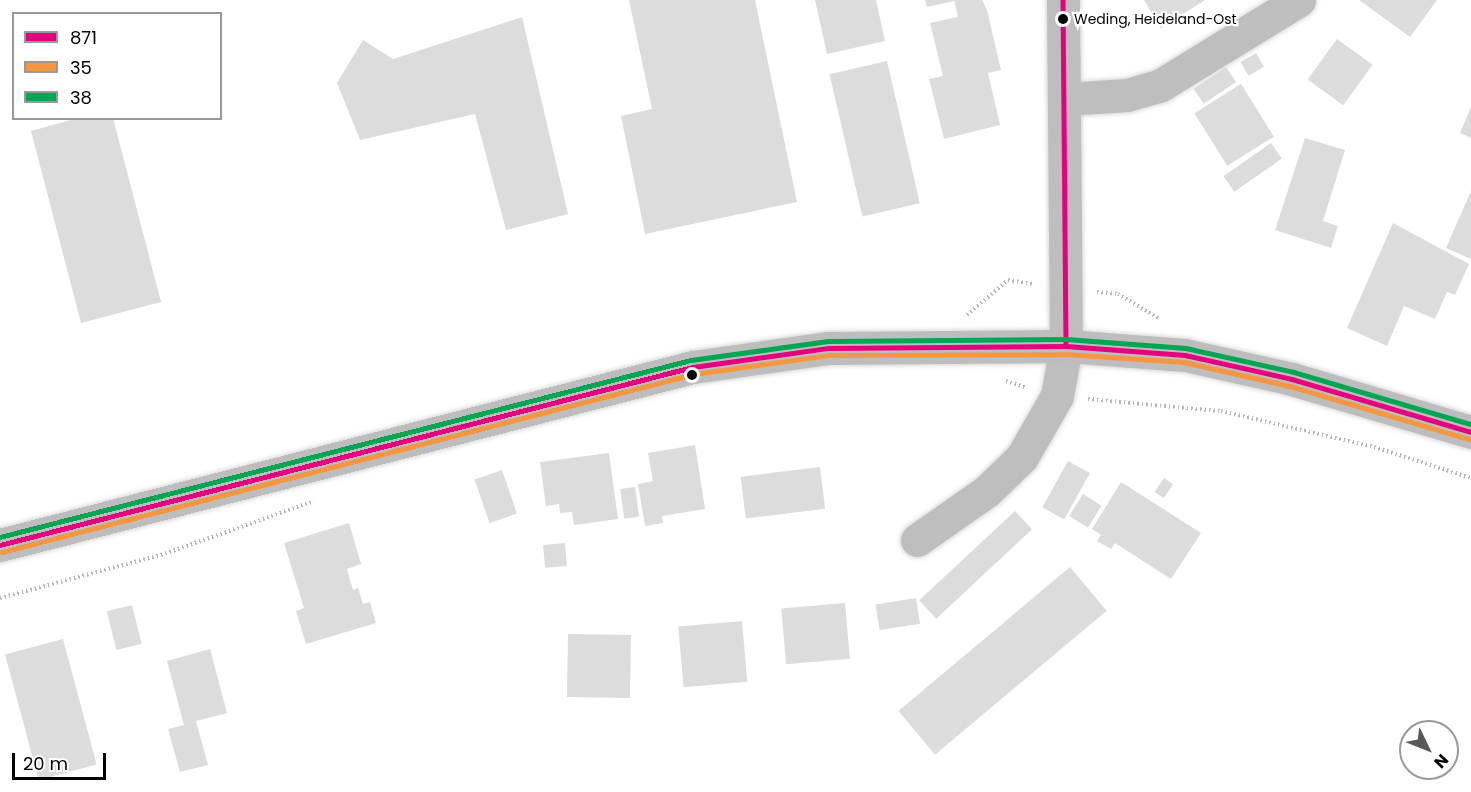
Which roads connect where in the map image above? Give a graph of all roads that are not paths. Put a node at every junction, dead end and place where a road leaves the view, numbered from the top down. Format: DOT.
graph roads {
  1 [pos="1063,0"];
  2 [pos="1299,0"];
  3 [pos="1066,99"];
  4 [pos="1066,346"];
  5 [pos="1471,432"];
  6 [pos="917,540"];
  7 [pos="0,545"];
  1 -- 3 [label="street"];
  2 -- 3 [label="street"];
  3 -- 4 [label="street"];
  4 -- 5 [label="main road"];
  4 -- 6 [label="street"];
  4 -- 7 [label="main road"];
}
